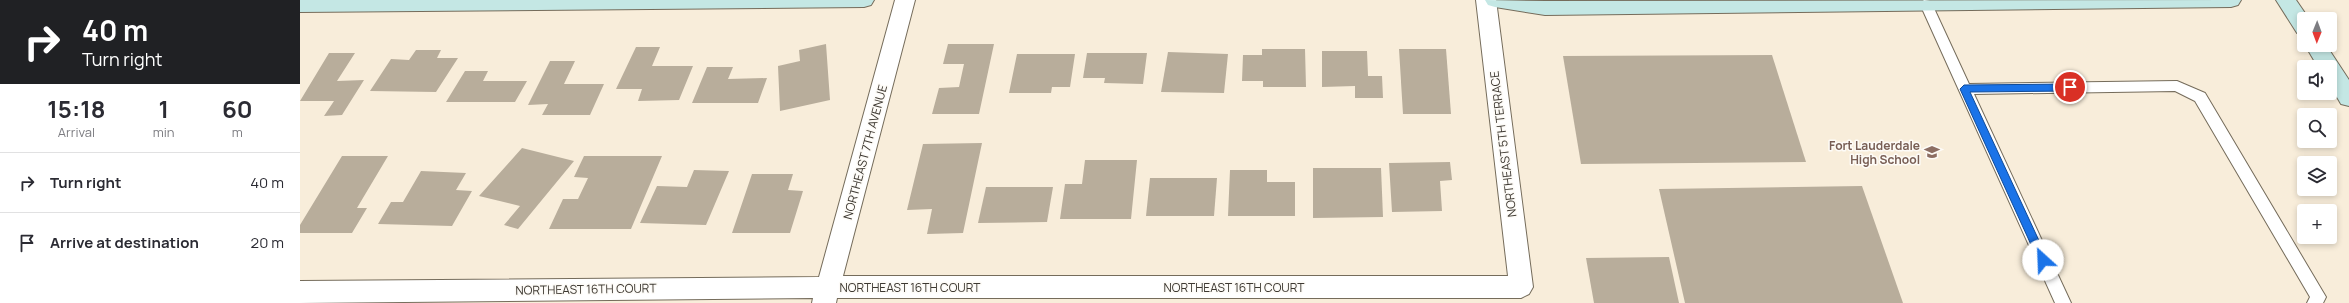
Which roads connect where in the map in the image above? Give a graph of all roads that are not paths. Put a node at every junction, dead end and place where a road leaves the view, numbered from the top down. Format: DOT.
graph roads {
  1 [pos="864,0"];
  2 [pos="906,0"];
  3 [pos="1486,0"];
  4 [pos="1495,0"];
  5 [pos="2187,0"];
  6 [pos="2231,0"];
  7 [pos="2286,0"];
  8 [pos="1881,2"];
  9 [pos="1926,4"];
  10 [pos="300,5"];
  11 [pos="2297,17"];
  12 [pos="2337,79"];
  13 [pos="1964,89"];
  14 [pos="2349,98"];
  15 [pos="1521,287"];
  16 [pos="300,292"];
  17 [pos="826,295"];
  18 [pos="418,297"];
  19 [pos="2063,303"];
  20 [pos="2315,303"];
  1 -- 10 [label="street"];
  2 -- 17 [label="street, NORTHEAST 7TH AVENUE"];
  3 -- 15 [label="street, NORTHEAST 5TH TERRACE"];
  4 -- 8 [label="street"];
  5 -- 6 [label="street"];
  5 -- 9 [label="street"];
  7 -- 11 [label="street"];
  8 -- 9 [label="street"];
  9 -- 13 [label="lane"];
  12 -- 14 [label="street"];
  13 -- 19 [label="lane"];
  13 -- 20 [label="lane"];
  15 -- 17 [label="street, NORTHEAST 16TH COURT"];
  16 -- 18 [label="street, NORTHEAST 16TH COURT"];
  17 -- 18 [label="street, NORTHEAST 16TH COURT"];
}
